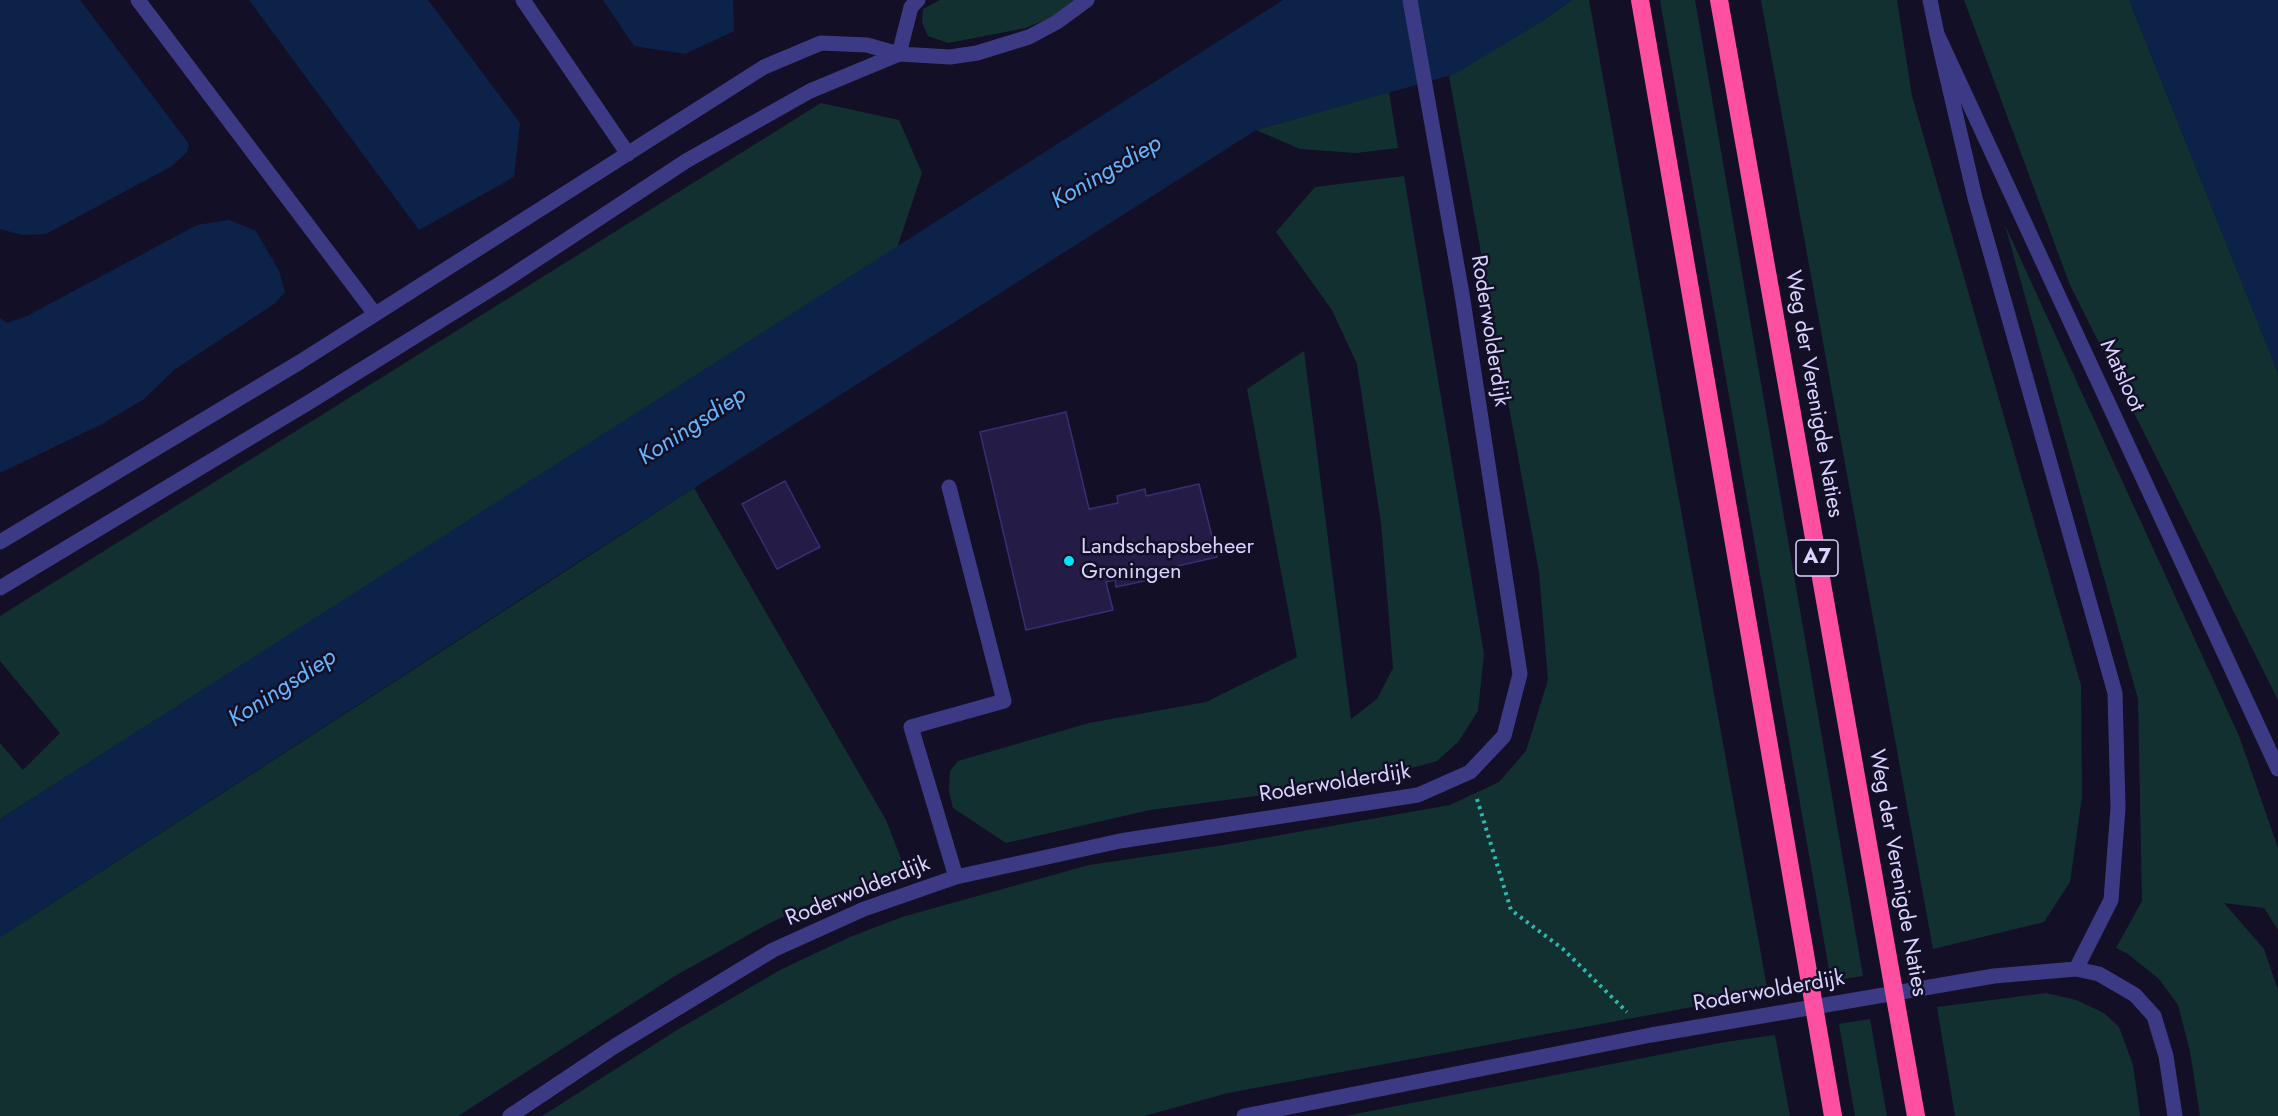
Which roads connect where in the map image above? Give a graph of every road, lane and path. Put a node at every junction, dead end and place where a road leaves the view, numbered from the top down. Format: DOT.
graph roads {
  1 [pos="138,0"];
  2 [pos="523,0"];
  3 [pos="918,0"];
  4 [pos="1088,0"];
  5 [pos="1410,0"];
  6 [pos="1640,0"];
  7 [pos="1719,0"];
  8 [pos="1930,0"];
  9 [pos="1937,34"];
  10 [pos="899,54"];
  11 [pos="628,154"];
  12 [pos="375,314"];
  13 [pos="949,487"];
  14 [pos="0,542"];
  15 [pos="0,588"];
  16 [pos="2278,769"];
  17 [pos="1470,772"];
  18 [pos="956,877"];
  19 [pos="2076,969"];
  20 [pos="1651,1035"];
  21 [pos="510,1116"];
  22 [pos="1244,1116"];
  23 [pos="1833,1116"];
  24 [pos="1916,1116"];
  25 [pos="2175,1116"];
  1 -- 12 [label="street"];
  2 -- 11 [label="street"];
  3 -- 10 [label="street"];
  4 -- 10 [label="street"];
  5 -- 17 [label="street, Roderwolderdijk"];
  6 -- 23 [label="highway"];
  7 -- 24 [label="highway, Weg der Verenigde Naties / A7"];
  8 -- 9 [label="street, Matsloot"];
  9 -- 16 [label="street, Matsloot"];
  9 -- 19 [label="street"];
  10 -- 11 [label="street"];
  10 -- 15 [label="street"];
  11 -- 12 [label="street"];
  12 -- 14 [label="street"];
  13 -- 18 [label="street"];
  17 -- 18 [label="street, Roderwolderdijk"];
  17 -- 20 [label="path"];
  18 -- 21 [label="street, Roderwolderdijk"];
  19 -- 20 [label="street, Roderwolderdijk"];
  19 -- 25 [label="street, Roderwolderdijk"];
  20 -- 22 [label="street, Roderwolderdijk"];
}
